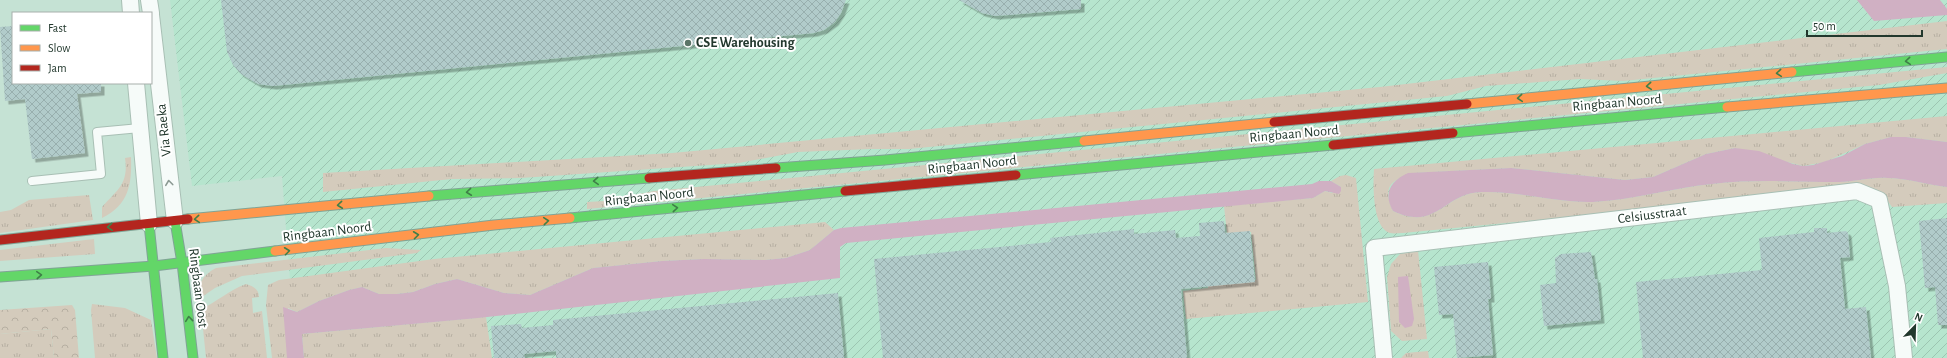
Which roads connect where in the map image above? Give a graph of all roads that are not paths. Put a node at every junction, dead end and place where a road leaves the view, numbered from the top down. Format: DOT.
graph roads {
  1 [pos="130,0"];
  2 [pos="149,0"];
  3 [pos="131,12"];
  4 [pos="151,12"];
  5 [pos="152,23"];
  6 [pos="1947,57"];
  7 [pos="136,84"];
  8 [pos="1947,88"];
  9 [pos="140,128"];
  10 [pos="32,181"];
  11 [pos="175,221"];
  12 [pos="148,224"];
  13 [pos="0,240"];
  14 [pos="182,263"];
  15 [pos="154,266"];
  16 [pos="0,277"];
  17 [pos="163,358"];
  18 [pos="193,358"];
  19 [pos="1384,358"];
  20 [pos="1904,358"];
  1 -- 3 [label="street"];
  2 -- 4 [label="street, Via Raeka"];
  11 -- 5 [label="street, Via Raeka, one-way"];
  6 -- 11 [label="main road, Ringbaan Noord, one-way"];
  7 -- 9 [label="street, Via Raeka"];
  14 -- 8 [label="main road, Ringbaan Noord, one-way"];
  9 -- 10 [label="lane"];
  9 -- 12 [label="street, Via Raeka"];
  11 -- 12 [label="main road, Ringbaan Noord"];
  11 -- 14 [label="main road, Ringbaan Oost"];
  12 -- 13 [label="main road, Ringbaan Noord, one-way"];
  12 -- 15 [label="main road"];
  14 -- 15 [label="main road, Ringbaan Noord"];
  18 -- 14 [label="main road, Ringbaan Oost, one-way"];
  16 -- 15 [label="main road, Ringbaan Noord, one-way"];
  15 -- 17 [label="main road"];
  19 -- 20 [label="street, Celsiusstraat"];
}
